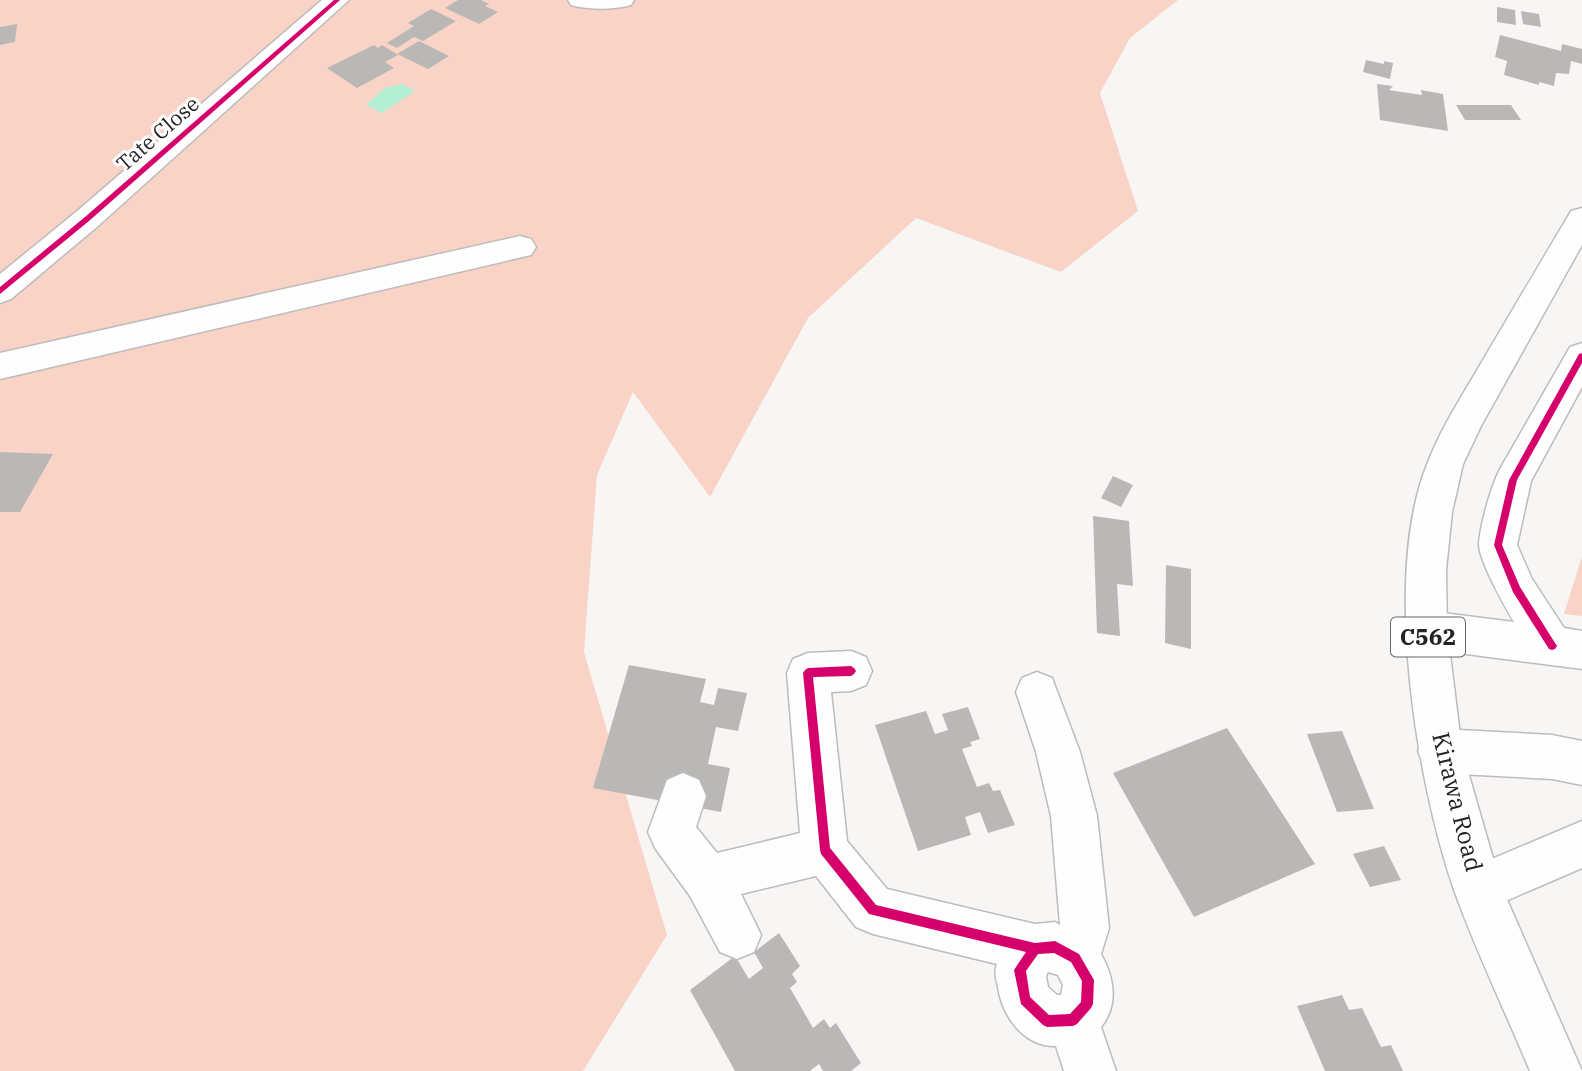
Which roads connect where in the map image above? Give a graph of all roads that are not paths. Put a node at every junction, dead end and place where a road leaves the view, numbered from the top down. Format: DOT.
graph roads {
  1 [pos="337,0"];
  2 [pos="580,0"];
  3 [pos="622,0"];
  4 [pos="1582,218"];
  5 [pos="520,247"];
  6 [pos="0,291"];
  7 [pos="1582,356"];
  8 [pos="0,366"];
  9 [pos="1427,630"];
  10 [pos="1567,648"];
  11 [pos="851,671"];
  12 [pos="1037,692"];
  13 [pos="1440,751"];
  14 [pos="1582,763"];
  15 [pos="683,796"];
  16 [pos="1582,844"];
  17 [pos="825,850"];
  18 [pos="707,879"];
  19 [pos="1478,889"];
  20 [pos="737,935"];
  21 [pos="1055,953"];
  22 [pos="1090,1071"];
  23 [pos="1556,1071"];
  1 -- 6 [label="street, Tate Close"];
  2 -- 3 [label="street"];
  4 -- 9 [label="street, Kirawa Road / C562"];
  5 -- 8 [label="street"];
  7 -- 10 [label="street"];
  9 -- 10 [label="street"];
  9 -- 13 [label="street, Kirawa Road / C562"];
  11 -- 17 [label="street"];
  12 -- 21 [label="street"];
  13 -- 14 [label="street"];
  13 -- 19 [label="street, Kirawa Road / C562"];
  15 -- 18 [label="street"];
  16 -- 19 [label="street"];
  17 -- 18 [label="street"];
  17 -- 21 [label="street"];
  18 -- 20 [label="street"];
  19 -- 23 [label="street, Kirawa Road / C562"];
  21 -- 22 [label="street"];
}
